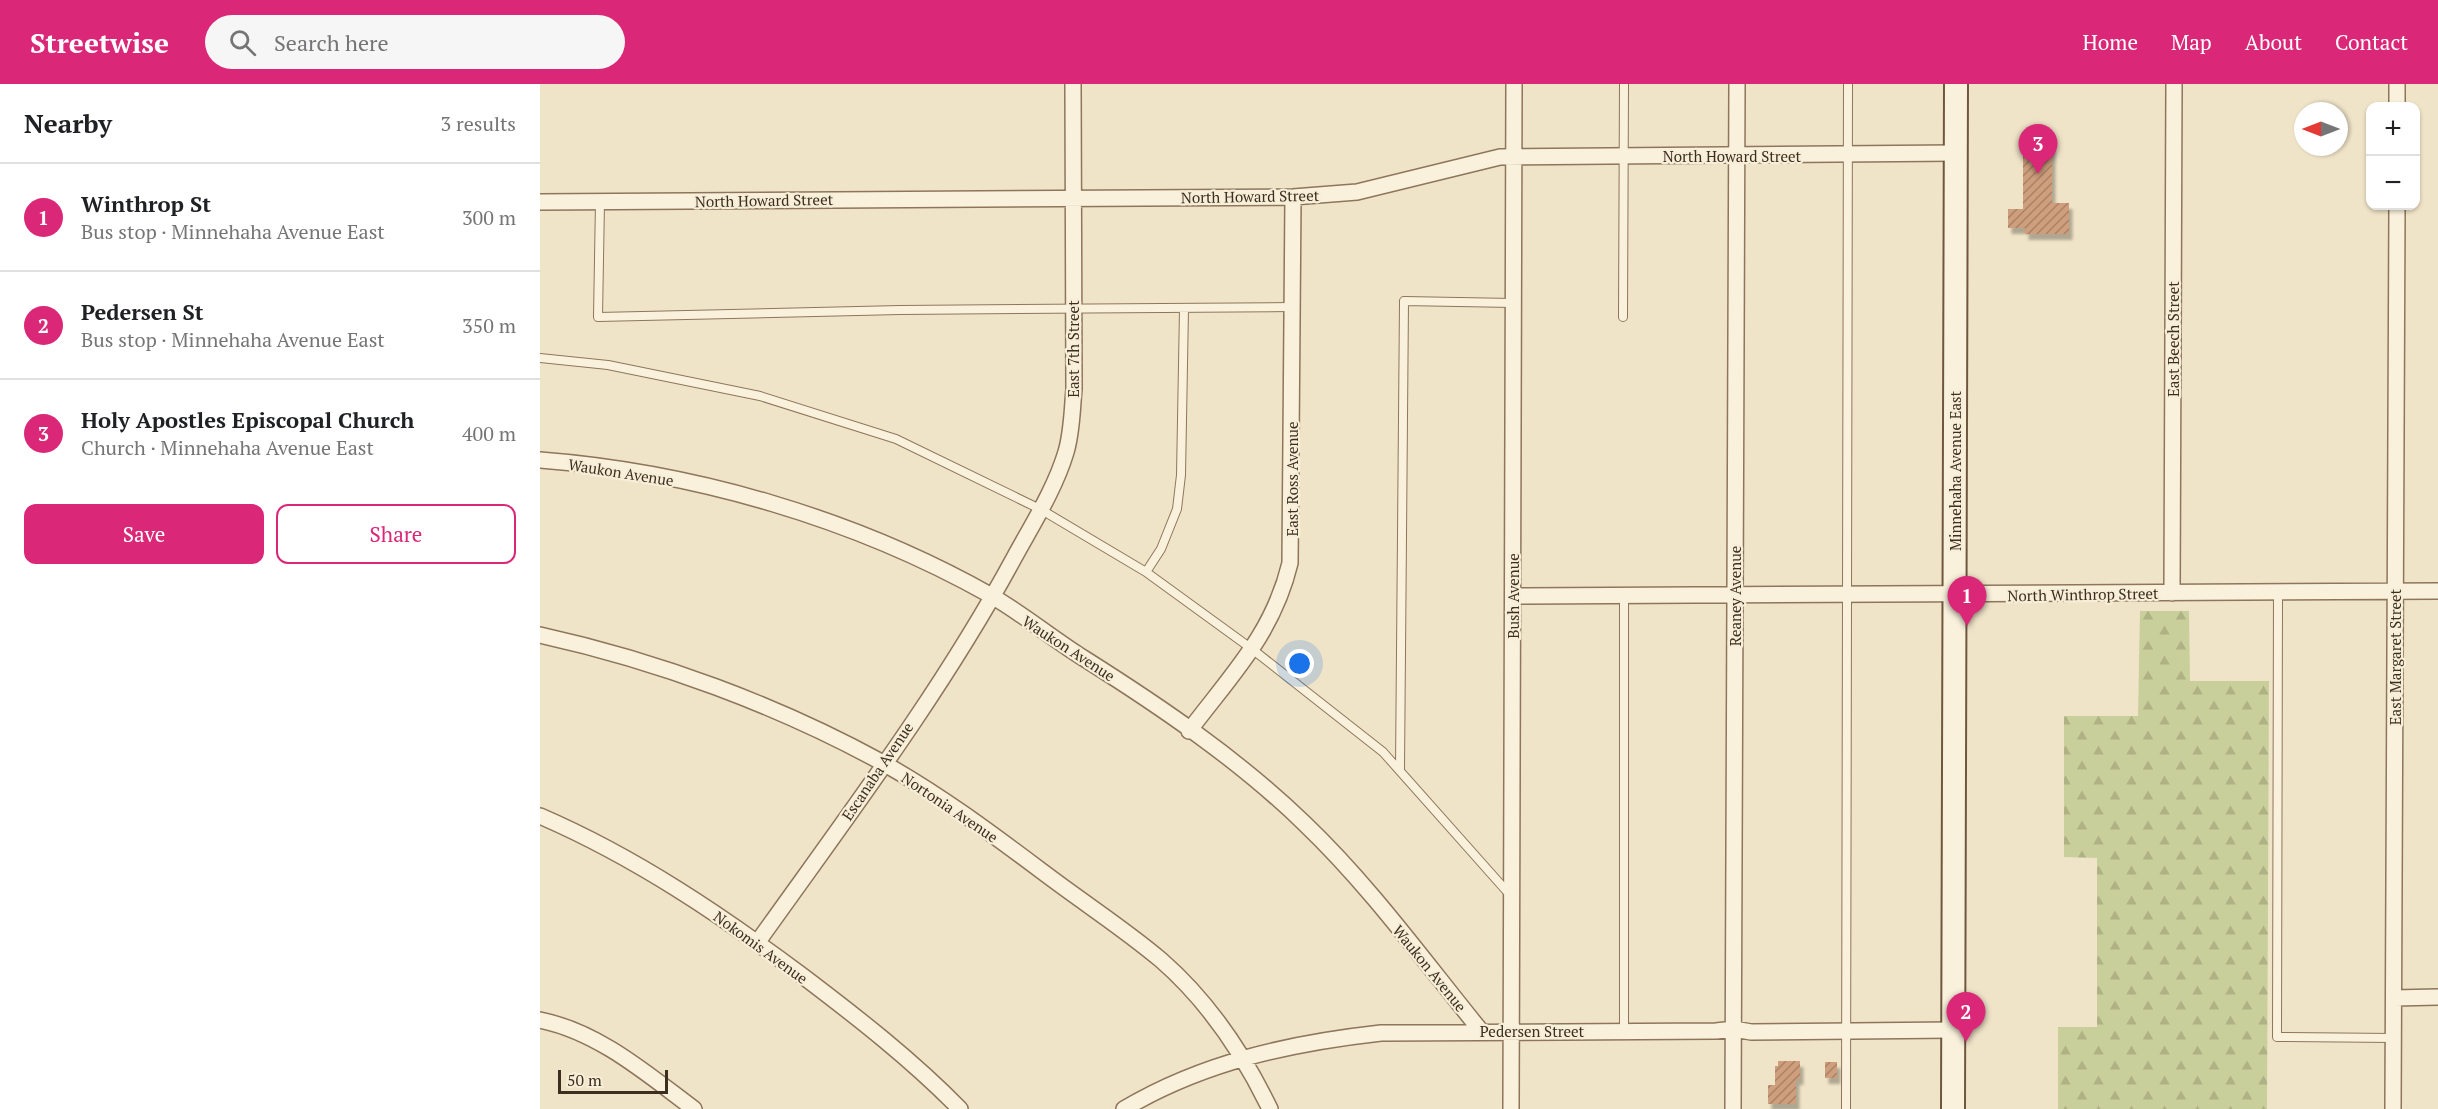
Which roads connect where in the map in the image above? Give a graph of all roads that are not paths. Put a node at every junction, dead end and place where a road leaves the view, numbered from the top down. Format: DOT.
graph roads {
  1 [pos="1073,84"];
  2 [pos="1514,84"];
  3 [pos="1624,84"];
  4 [pos="1737,84"];
  5 [pos="1848,84"];
  6 [pos="1956,84"];
  7 [pos="2174,84"];
  8 [pos="2397,84"];
  9 [pos="2397,102"];
  10 [pos="1956,153"];
  11 [pos="1514,156"];
  12 [pos="1623,156"];
  13 [pos="1848,156"];
  14 [pos="1737,157"];
  15 [pos="1293,196"];
  16 [pos="1073,198"];
  17 [pos="540,202"];
  18 [pos="600,202"];
  19 [pos="2397,210"];
  20 [pos="1514,303"];
  21 [pos="1293,307"];
  22 [pos="1072,309"];
  23 [pos="1184,309"];
  24 [pos="1623,316"];
  25 [pos="540,358"];
  26 [pos="540,460"];
  27 [pos="1040,509"];
  28 [pos="1146,572"];
  29 [pos="2438,591"];
  30 [pos="2278,592"];
  31 [pos="2395,592"];
  32 [pos="2172,593"];
  33 [pos="1735,595"];
  34 [pos="1847,595"];
  35 [pos="993,596"];
  36 [pos="1513,596"];
  37 [pos="1623,596"];
  38 [pos="1954,596"];
  39 [pos="540,635"];
  40 [pos="1252,649"];
  41 [pos="1189,731"];
  42 [pos="884,764"];
  43 [pos="1400,769"];
  44 [pos="540,816"];
  45 [pos="1512,897"];
  46 [pos="757,943"];
  47 [pos="2394,998"];
  48 [pos="2438,998"];
  49 [pos="540,1020"];
  50 [pos="1734,1029"];
  51 [pos="1953,1030"];
  52 [pos="1481,1031"];
  53 [pos="1511,1031"];
  54 [pos="1846,1031"];
  55 [pos="1624,1032"];
  56 [pos="2394,1038"];
  57 [pos="1244,1058"];
  58 [pos="954,1107"];
  59 [pos="694,1109"];
  60 [pos="1124,1109"];
  61 [pos="1270,1109"];
  62 [pos="1511,1109"];
  63 [pos="1733,1109"];
  64 [pos="1846,1109"];
  65 [pos="1953,1109"];
  66 [pos="2394,1109"];
  1 -- 16 [label="street, East 7th Street"];
  2 -- 11 [label="street, Bush Avenue"];
  3 -- 12 [label="lane"];
  4 -- 14 [label="street, Reaney Avenue"];
  5 -- 13 [label="lane"];
  6 -- 10 [label="main road, Minnehaha Avenue East"];
  7 -- 32 [label="street, East Beech Street"];
  8 -- 9 [label="street"];
  10 -- 13 [label="street, North Howard Street"];
  10 -- 38 [label="main road, Minnehaha Avenue East"];
  11 -- 12 [label="street, North Howard Street"];
  11 -- 15 [label="street, North Howard Street"];
  11 -- 20 [label="street, Bush Avenue"];
  12 -- 14 [label="street, North Howard Street"];
  12 -- 24 [label="lane"];
  13 -- 14 [label="street, North Howard Street"];
  13 -- 34 [label="lane"];
  14 -- 33 [label="street, Reaney Avenue"];
  15 -- 16 [label="street, North Howard Street"];
  15 -- 21 [label="street, East Ross Avenue"];
  16 -- 18 [label="street, North Howard Street"];
  16 -- 22 [label="street, East 7th Street"];
  17 -- 18 [label="street, North Howard Street"];
  18 -- 22 [label="lane"];
  19 -- 31 [label="street, East Margaret Street"];
  20 -- 36 [label="street, Bush Avenue"];
  20 -- 43 [label="lane"];
  21 -- 23 [label="lane"];
  21 -- 40 [label="street, East Ross Avenue"];
  22 -- 23 [label="lane"];
  22 -- 27 [label="street, East 7th Street"];
  23 -- 28 [label="lane"];
  25 -- 27 [label="lane"];
  26 -- 35 [label="street, Waukon Avenue"];
  27 -- 28 [label="lane"];
  27 -- 35 [label="street, East 7th Street"];
  28 -- 40 [label="lane"];
  29 -- 31 [label="street, North Winthrop Street"];
  30 -- 31 [label="street, North Winthrop Street"];
  30 -- 32 [label="street, North Winthrop Street"];
  30 -- 56 [label="lane"];
  31 -- 47 [label="street, East Margaret Street"];
  32 -- 38 [label="street, North Winthrop Street"];
  33 -- 34 [label="street, North Winthrop Street"];
  33 -- 37 [label="street, North Winthrop Street"];
  33 -- 50 [label="street, Reaney Avenue"];
  34 -- 38 [label="street, North Winthrop Street"];
  34 -- 54 [label="lane"];
  35 -- 41 [label="street, Waukon Avenue"];
  35 -- 42 [label="street, Escanaba Avenue"];
  36 -- 37 [label="street, North Winthrop Street"];
  36 -- 45 [label="street, Bush Avenue"];
  37 -- 55 [label="lane"];
  38 -- 51 [label="main road, Minnehaha Avenue East"];
  39 -- 42 [label="street, Nortonia Avenue"];
  40 -- 41 [label="street, East Ross Avenue"];
  40 -- 43 [label="lane"];
  41 -- 52 [label="street, Waukon Avenue"];
  42 -- 46 [label="street, Escanaba Avenue"];
  42 -- 57 [label="street, Nortonia Avenue"];
  43 -- 45 [label="lane"];
  44 -- 46 [label="street, Nokomis Avenue"];
  45 -- 53 [label="street, Bush Avenue"];
  46 -- 58 [label="street, Nokomis Avenue"];
  47 -- 48 [label="street"];
  47 -- 56 [label="street, East Margaret Street"];
  49 -- 59 [label="street"];
  50 -- 54 [label="street, Pedersen Street"];
  50 -- 55 [label="street, Pedersen Street"];
  50 -- 63 [label="street, Reaney Avenue"];
  51 -- 54 [label="street, Pedersen Street"];
  51 -- 65 [label="main road, Minnehaha Avenue East"];
  52 -- 53 [label="street, Pedersen Street"];
  52 -- 57 [label="street, Pedersen Street"];
  53 -- 55 [label="street, Pedersen Street"];
  53 -- 62 [label="street, Bush Avenue"];
  54 -- 64 [label="lane"];
  56 -- 66 [label="street, East Margaret Street"];
  57 -- 60 [label="street, Pedersen Street"];
  57 -- 61 [label="street, Nortonia Avenue"];
}
